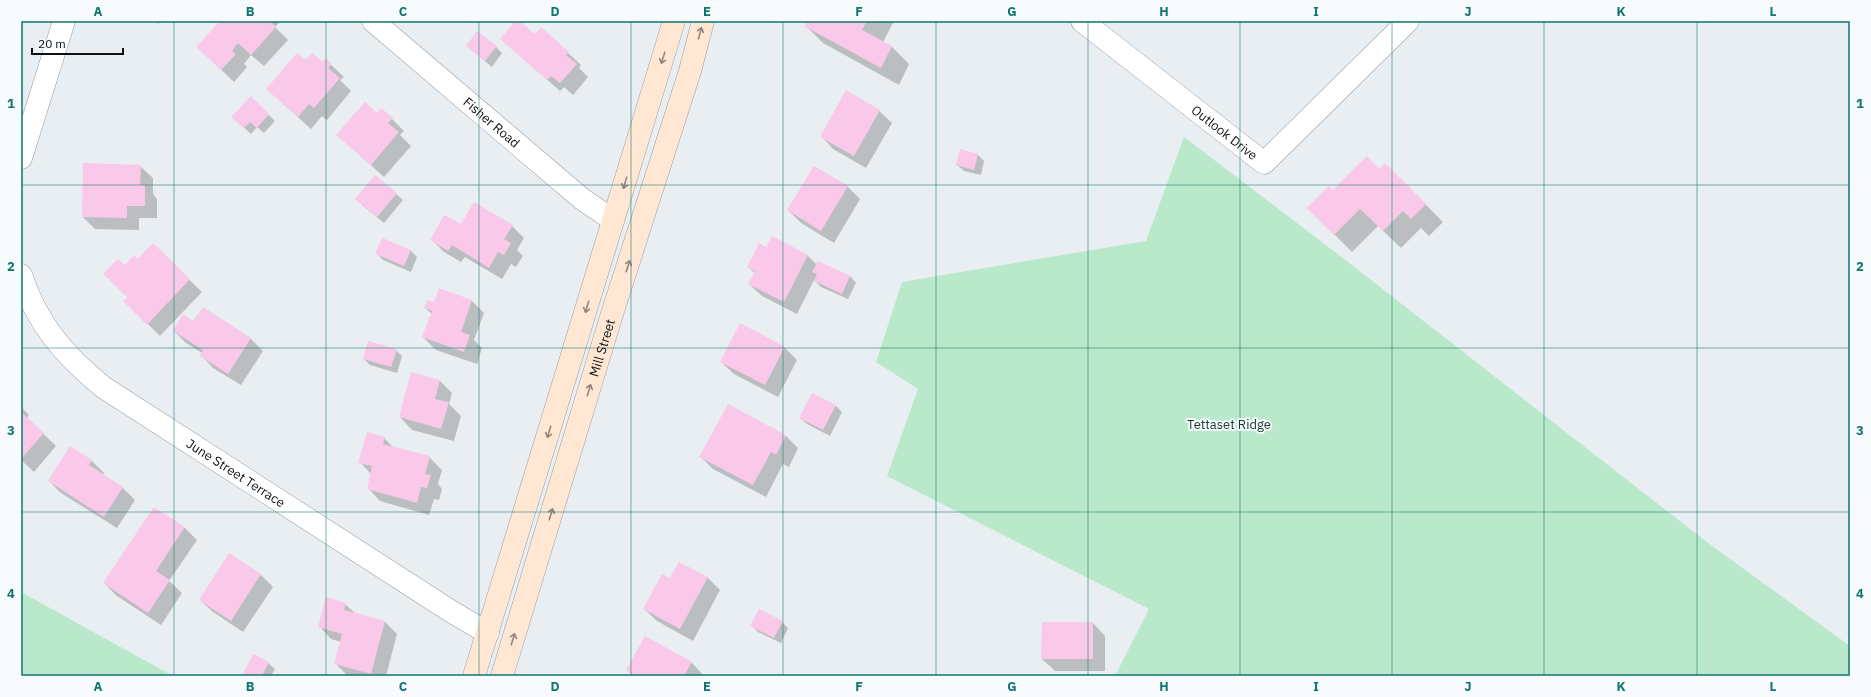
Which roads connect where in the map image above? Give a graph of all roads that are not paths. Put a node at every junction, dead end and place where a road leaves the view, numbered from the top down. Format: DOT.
graph roads {
  1 [pos="64,21"];
  2 [pos="373,21"];
  3 [pos="674,21"];
  4 [pos="703,21"];
  5 [pos="1082,21"];
  6 [pos="1408,21"];
  7 [pos="21,158"];
  8 [pos="613,220"];
  9 [pos="21,275"];
  10 [pos="488,633"];
  11 [pos="474,676"];
  12 [pos="502,676"];
  1 -- 7 [label="street"];
  2 -- 8 [label="street, Fisher Road"];
  3 -- 8 [label="main road, Mill Street, one-way"];
  12 -- 4 [label="main road, Mill Street, one-way"];
  5 -- 6 [label="street, Outlook Drive"];
  8 -- 10 [label="main road, Mill Street, one-way"];
  9 -- 10 [label="street, June Street Terrace"];
  10 -- 11 [label="main road, Mill Street"];
}
